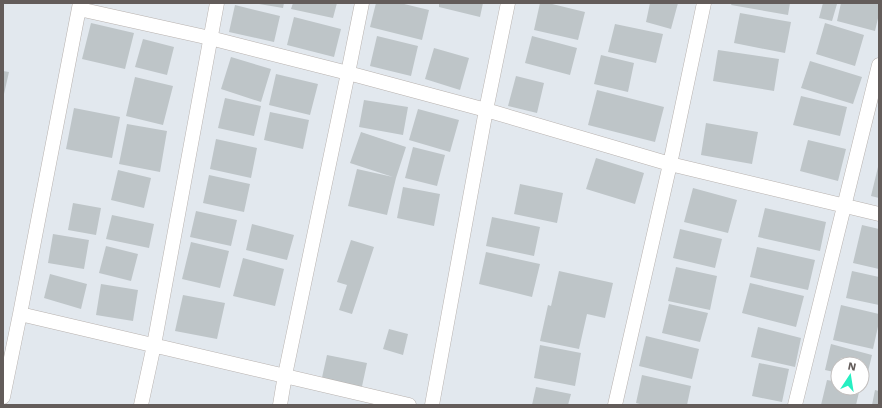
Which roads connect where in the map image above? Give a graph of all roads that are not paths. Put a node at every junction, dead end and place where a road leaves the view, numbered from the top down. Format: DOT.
graph roads {
  1 [pos="217,3"];
  2 [pos="362,3"];
  3 [pos="508,3"];
  4 [pos="704,3"];
  5 [pos="80,6"];
  6 [pos="210,38"];
  7 [pos="879,65"];
  8 [pos="348,73"];
  9 [pos="486,110"];
  10 [pos="670,164"];
  11 [pos="844,206"];
  12 [pos="879,214"];
  13 [pos="20,314"];
  14 [pos="154,345"];
  15 [pos="285,375"];
  16 [pos="3,397"];
  17 [pos="141,405"];
  18 [pos="280,405"];
  19 [pos="409,405"];
  20 [pos="432,405"];
  21 [pos="615,405"];
  22 [pos="795,405"];
  1 -- 6 [label="street"];
  2 -- 8 [label="street"];
  3 -- 9 [label="street"];
  4 -- 10 [label="street"];
  5 -- 6 [label="street"];
  5 -- 13 [label="street"];
  6 -- 8 [label="street"];
  6 -- 14 [label="street"];
  7 -- 11 [label="street"];
  8 -- 9 [label="street"];
  8 -- 15 [label="street"];
  9 -- 10 [label="street"];
  9 -- 20 [label="street"];
  10 -- 11 [label="street"];
  10 -- 21 [label="street"];
  11 -- 12 [label="street"];
  11 -- 22 [label="street"];
  13 -- 14 [label="street"];
  13 -- 16 [label="street"];
  14 -- 15 [label="street"];
  14 -- 17 [label="street"];
  15 -- 18 [label="street"];
  15 -- 19 [label="street"];
}
